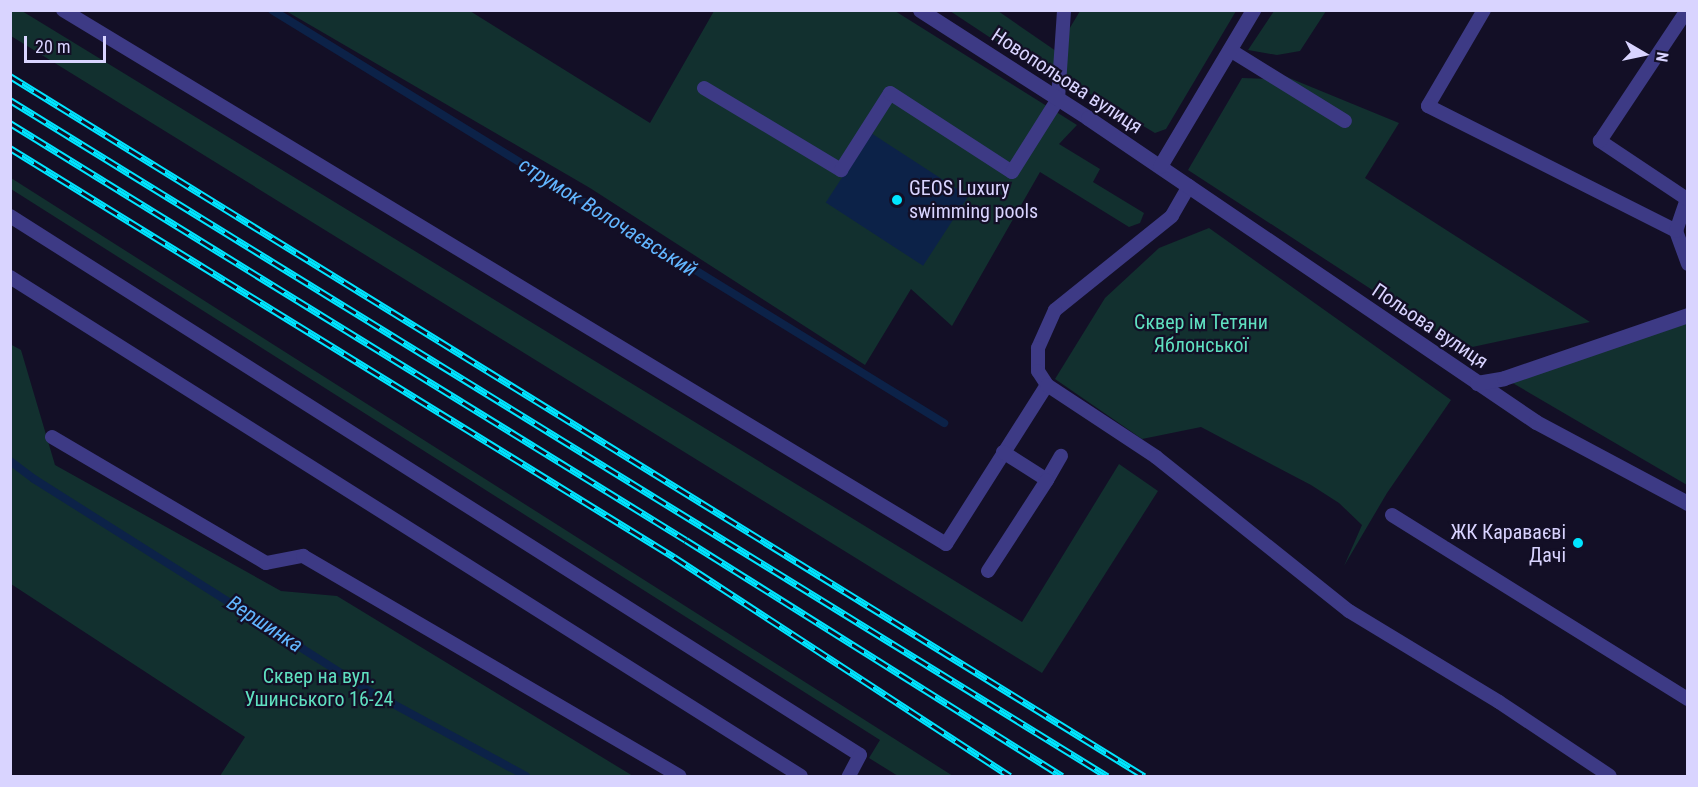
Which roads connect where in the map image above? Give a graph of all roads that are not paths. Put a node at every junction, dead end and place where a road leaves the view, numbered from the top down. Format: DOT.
graph roads {
  1 [pos="63,10"];
  2 [pos="920,10"];
  3 [pos="1064,10"];
  4 [pos="1253,10"];
  5 [pos="1484,10"];
  6 [pos="1683,16"];
  7 [pos="1230,50"];
  8 [pos="704,88"];
  9 [pos="1058,99"];
  10 [pos="1345,120"];
  11 [pos="1160,166"];
  12 [pos="1189,186"];
  13 [pos="10,216"];
  14 [pos="1676,231"];
  15 [pos="1688,264"];
  16 [pos="10,277"];
  17 [pos="1688,315"];
  18 [pos="1477,383"];
  19 [pos="1047,385"];
  20 [pos="52,436"];
  21 [pos="1003,452"];
  22 [pos="1061,456"];
  23 [pos="1047,480"];
  24 [pos="1688,503"];
  25 [pos="1392,514"];
  26 [pos="988,571"];
  27 [pos="1688,699"];
  28 [pos="679,777"];
  29 [pos="801,777"];
  30 [pos="849,777"];
  31 [pos="1610,777"];
  1 -- 21 [label="lane"];
  2 -- 9 [label="street, Новопольова вулиця"];
  3 -- 9 [label="lane"];
  4 -- 7 [label="street"];
  5 -- 14 [label="lane"];
  6 -- 14 [label="lane"];
  7 -- 10 [label="lane"];
  7 -- 11 [label="street"];
  8 -- 9 [label="lane"];
  9 -- 11 [label="street, Новопольова вулиця"];
  11 -- 12 [label="street, Польова вулиця"];
  12 -- 18 [label="street, Польова вулиця"];
  12 -- 19 [label="lane"];
  13 -- 30 [label="lane"];
  14 -- 15 [label="lane"];
  16 -- 29 [label="lane"];
  17 -- 18 [label="street"];
  18 -- 24 [label="street, Польова вулиця"];
  19 -- 21 [label="lane"];
  19 -- 31 [label="lane"];
  20 -- 28 [label="lane"];
  21 -- 23 [label="lane"];
  22 -- 23 [label="lane"];
  23 -- 26 [label="lane"];
  25 -- 27 [label="lane"];
}
